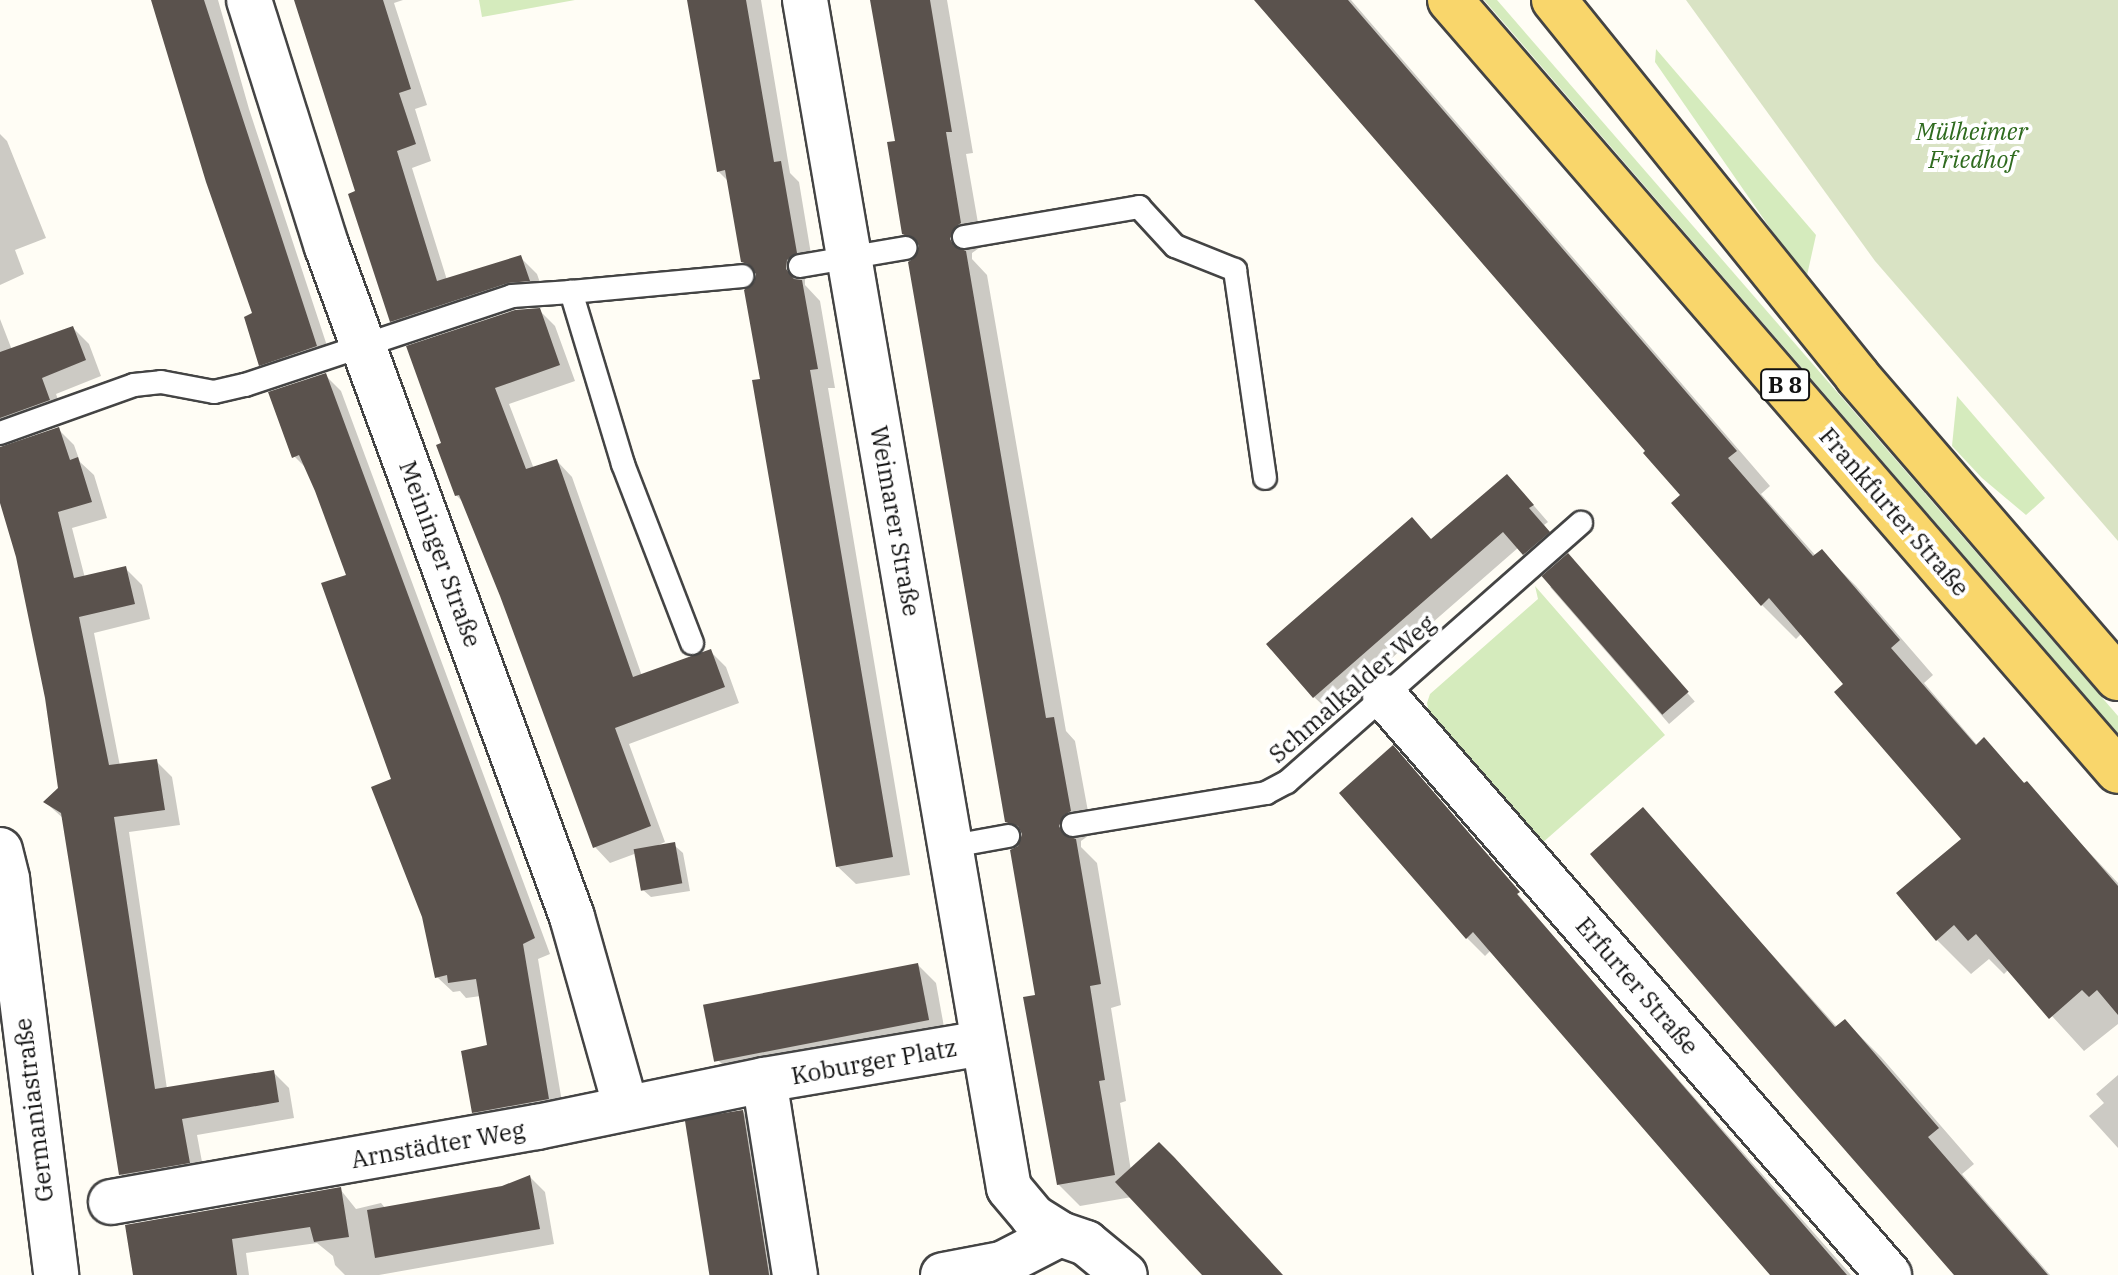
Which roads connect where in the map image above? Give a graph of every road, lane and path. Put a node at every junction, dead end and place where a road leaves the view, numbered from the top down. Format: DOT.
graph roads {
  1 [pos="249,0"];
  2 [pos="805,0"];
  3 [pos="1450,0"];
  4 [pos="1554,0"];
  5 [pos="964,237"];
  6 [pos="905,248"];
  7 [pos="848,258"];
  8 [pos="800,266"];
  9 [pos="742,276"];
  10 [pos="571,292"];
  11 [pos="364,347"];
  12 [pos="0,433"];
  13 [pos="1265,478"];
  14 [pos="1581,523"];
  15 [pos="692,643"];
  16 [pos="2118,678"];
  17 [pos="1385,697"];
  18 [pos="2118,771"];
  19 [pos="1073,825"];
  20 [pos="1008,836"];
  21 [pos="953,846"];
  22 [pos="0,850"];
  23 [pos="982,1043"];
  24 [pos="764,1080"];
  25 [pos="626,1108"];
  26 [pos="111,1202"];
  27 [pos="1060,1234"];
  28 [pos="56,1275"];
  29 [pos="795,1275"];
  30 [pos="943,1275"];
  31 [pos="1125,1275"];
  32 [pos="1889,1275"];
  1 -- 11 [label="street, Meininger Straße"];
  2 -- 7 [label="street, Weimarer Straße"];
  3 -- 18 [label="main road, Frankfurter Straße / B 8"];
  4 -- 16 [label="main road, B 8"];
  5 -- 13 [label="lane"];
  6 -- 7 [label="lane"];
  7 -- 8 [label="lane"];
  7 -- 21 [label="street, Weimarer Straße"];
  9 -- 10 [label="lane"];
  10 -- 11 [label="lane"];
  10 -- 15 [label="lane"];
  11 -- 12 [label="lane"];
  11 -- 25 [label="street, Meininger Straße"];
  14 -- 17 [label="lane, Schmalkalder Weg"];
  17 -- 19 [label="lane, Schmalkalder Weg"];
  17 -- 32 [label="street, Erfurter Straße"];
  20 -- 21 [label="lane"];
  21 -- 23 [label="street, Weimarer Straße"];
  22 -- 28 [label="street, Germaniastraße"];
  23 -- 24 [label="street, Koburger Platz"];
  23 -- 27 [label="street, Koburger Platz"];
  24 -- 25 [label="street, Arnstädter Weg"];
  24 -- 29 [label="street, Koburger Platz"];
  25 -- 26 [label="street, Arnstädter Weg"];
  27 -- 30 [label="street"];
  27 -- 31 [label="street"];
}
